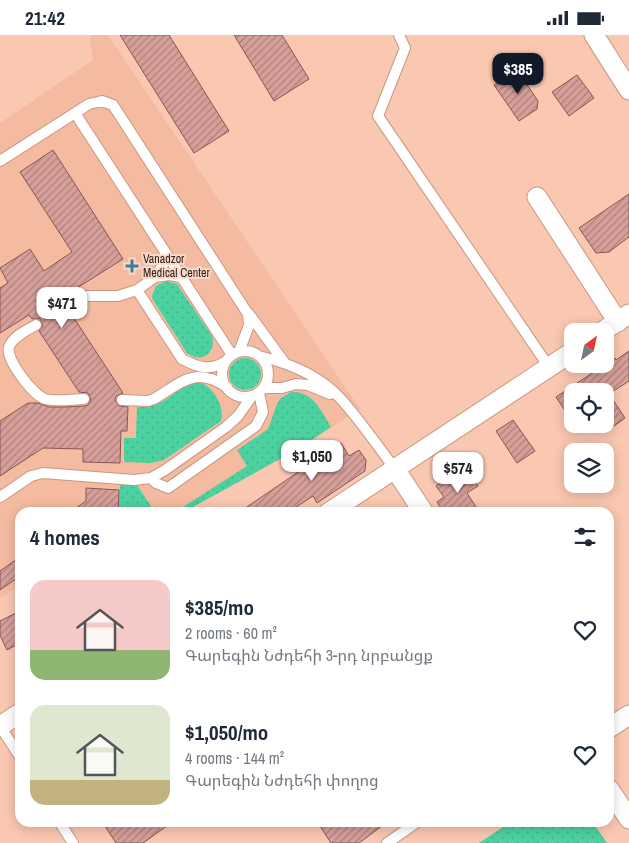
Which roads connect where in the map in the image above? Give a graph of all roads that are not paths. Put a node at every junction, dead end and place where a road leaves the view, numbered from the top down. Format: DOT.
graph roads {
  1 [pos="399,35"];
  2 [pos="594,35"];
  3 [pos="629,90"];
  4 [pos="75,113"];
  5 [pos="0,161"];
  6 [pos="537,197"];
  7 [pos="165,252"];
  8 [pos="155,277"];
  9 [pos="181,277"];
  10 [pos="137,289"];
  11 [pos="66,305"];
  12 [pos="248,313"];
  13 [pos="617,322"];
  14 [pos="36,325"];
  15 [pos="233,356"];
  16 [pos="259,356"];
  17 [pos="564,357"];
  18 [pos="284,362"];
  19 [pos="549,367"];
  20 [pos="227,387"];
  21 [pos="258,392"];
  22 [pos="340,397"];
  23 [pos="84,399"];
  24 [pos="122,400"];
  25 [pos="395,469"];
  26 [pos="151,478"];
  27 [pos="0,497"];
  28 [pos="337,507"];
  29 [pos="420,507"];
  30 [pos="629,715"];
  31 [pos="15,716"];
  32 [pos="614,725"];
  33 [pos="0,726"];
  34 [pos="15,749"];
  35 [pos="614,796"];
  36 [pos="629,819"];
  37 [pos="63,827"];
  38 [pos="410,827"];
  39 [pos="73,843"];
  40 [pos="387,843"];
  1 -- 19 [label="lane"];
  2 -- 3 [label="street"];
  4 -- 5 [label="lane"];
  4 -- 7 [label="lane"];
  4 -- 12 [label="lane"];
  6 -- 13 [label="street"];
  7 -- 8 [label="lane"];
  7 -- 9 [label="lane"];
  8 -- 9 [label="lane"];
  8 -- 10 [label="lane"];
  9 -- 15 [label="lane"];
  10 -- 11 [label="lane"];
  10 -- 15 [label="lane"];
  12 -- 15 [label="lane"];
  12 -- 18 [label="lane"];
  14 -- 23 [label="lane"];
  15 -- 16 [label="lane"];
  15 -- 20 [label="lane"];
  16 -- 18 [label="lane"];
  16 -- 21 [label="lane"];
  17 -- 19 [label="street"];
  18 -- 22 [label="lane"];
  19 -- 25 [label="street"];
  20 -- 21 [label="lane"];
  20 -- 24 [label="lane"];
  21 -- 22 [label="lane"];
  21 -- 26 [label="lane"];
  21 -- 26 [label="lane"];
  22 -- 25 [label="lane"];
  25 -- 28 [label="street"];
  25 -- 29 [label="street"];
  26 -- 27 [label="lane"];
  30 -- 32 [label="street"];
  31 -- 33 [label="street"];
  33 -- 34 [label="lane"];
  35 -- 36 [label="street"];
  37 -- 39 [label="lane"];
  38 -- 40 [label="lane"];
}
